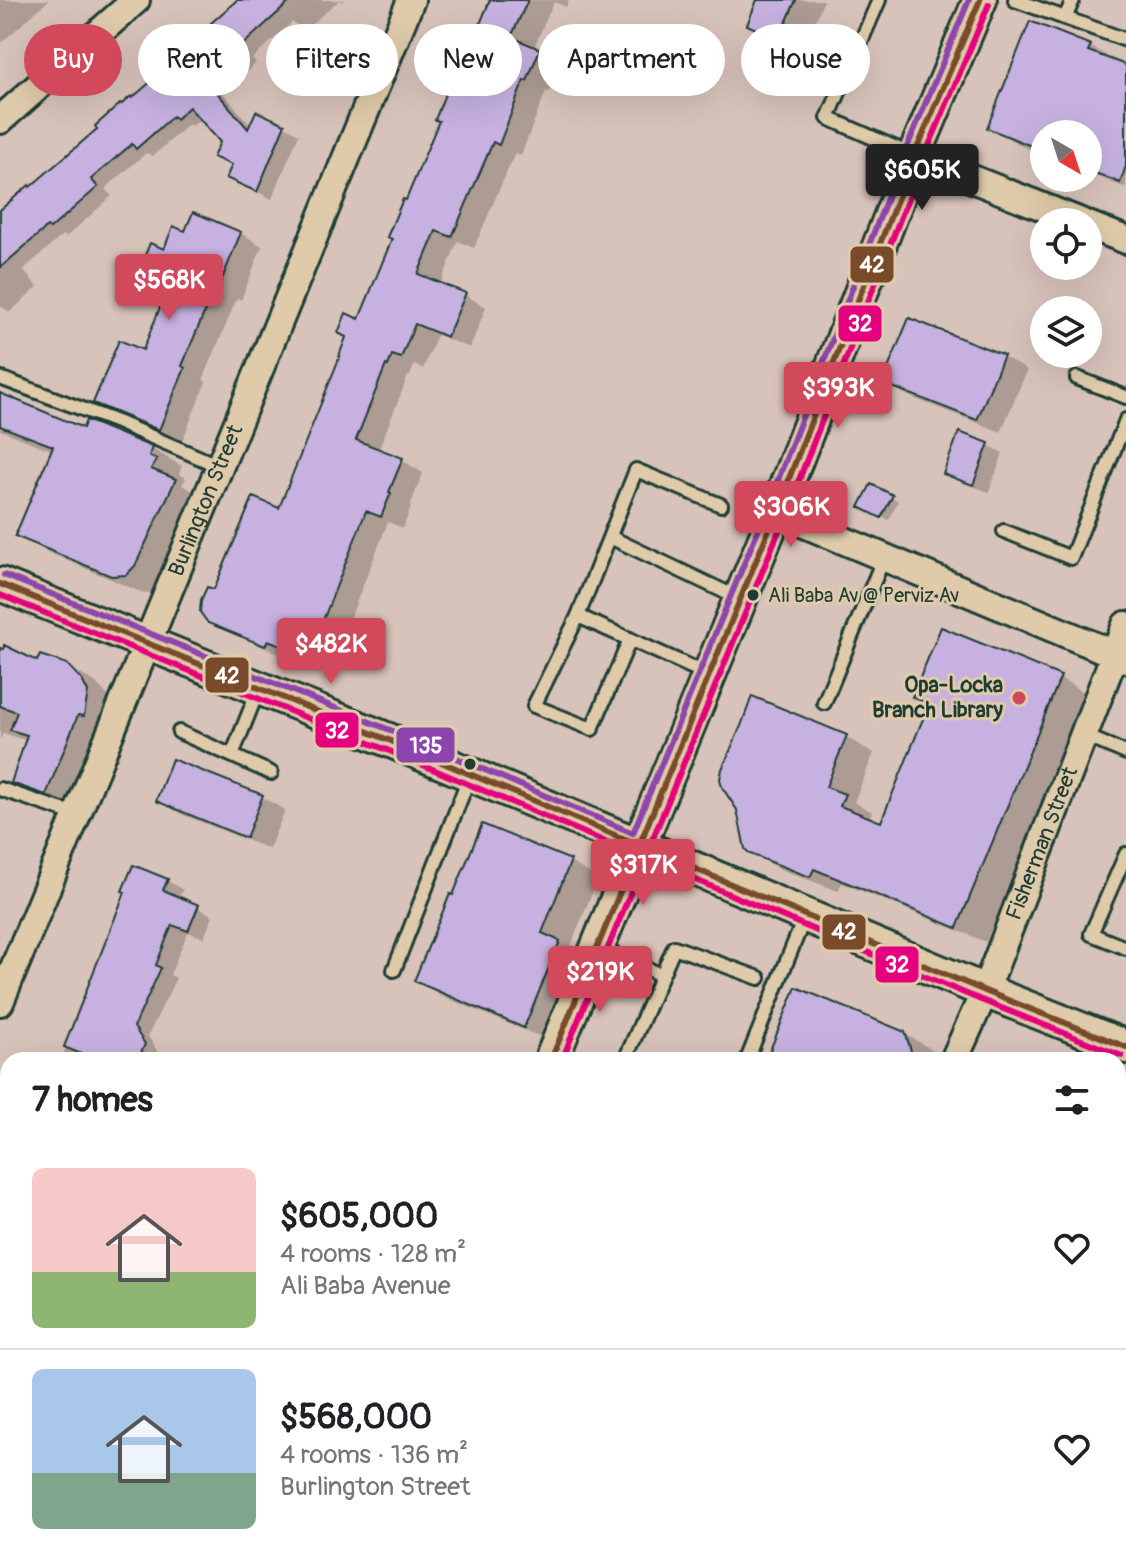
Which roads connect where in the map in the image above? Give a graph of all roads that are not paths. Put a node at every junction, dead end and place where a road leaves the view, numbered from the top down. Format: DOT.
graph roads {
  1 [pos="136,0"];
  2 [pos="411,0"];
  3 [pos="879,0"];
  4 [pos="980,0"];
  5 [pos="1015,0"];
  6 [pos="1073,0"];
  7 [pos="1065,18"];
  8 [pos="1126,40"];
  9 [pos="0,120"];
  10 [pos="914,156"];
  11 [pos="1046,208"];
  12 [pos="1102,231"];
  13 [pos="1126,240"];
  14 [pos="0,378"];
  15 [pos="1077,378"];
  16 [pos="1126,397"];
  17 [pos="1126,420"];
  18 [pos="219,466"];
  19 [pos="721,505"];
  20 [pos="776,512"];
  21 [pos="1004,531"];
  22 [pos="610,537"];
  23 [pos="884,557"];
  24 [pos="0,584"];
  25 [pos="740,599"];
  26 [pos="578,616"];
  27 [pos="1126,625"];
  28 [pos="630,639"];
  29 [pos="147,643"];
  30 [pos="1120,657"];
  31 [pos="709,675"];
  32 [pos="259,687"];
  33 [pos="824,703"];
  34 [pos="179,732"];
  35 [pos="1083,735"];
  36 [pos="1126,753"];
  37 [pos="232,755"];
  38 [pos="271,773"];
  39 [pos="470,775"];
  40 [pos="0,789"];
  41 [pos="77,815"];
  42 [pos="638,846"];
  43 [pos="1126,854"];
  44 [pos="805,916"];
  45 [pos="597,947"];
  46 [pos="1126,948"];
  47 [pos="394,970"];
  48 [pos="661,975"];
  49 [pos="759,978"];
  50 [pos="985,991"];
  51 [pos="0,1002"];
  52 [pos="1126,1047"];
  53 [pos="554,1052"];
  54 [pos="628,1052"];
  55 [pos="750,1052"];
  56 [pos="958,1052"];
  1 -- 9 [label="street"];
  2 -- 18 [label="street, Burlington Street"];
  3 -- 10 [label="lane"];
  4 -- 10 [label="street"];
  5 -- 7 [label="lane"];
  6 -- 7 [label="lane"];
  7 -- 8 [label="lane"];
  10 -- 11 [label="street"];
  10 -- 20 [label="street"];
  12 -- 13 [label="street"];
  14 -- 18 [label="lane"];
  15 -- 16 [label="lane"];
  17 -- 21 [label="lane"];
  18 -- 29 [label="street, Burlington Street"];
  19 -- 22 [label="lane"];
  20 -- 23 [label="street"];
  20 -- 25 [label="street"];
  22 -- 25 [label="lane"];
  22 -- 26 [label="lane"];
  23 -- 30 [label="street"];
  23 -- 33 [label="lane"];
  24 -- 29 [label="street"];
  25 -- 31 [label="street"];
  26 -- 28 [label="lane"];
  26 -- 28 [label="lane"];
  27 -- 30 [label="street, Fisherman Street"];
  28 -- 31 [label="lane"];
  29 -- 32 [label="street"];
  29 -- 41 [label="street, Burlington Street"];
  30 -- 35 [label="street, Fisherman Street"];
  31 -- 42 [label="street"];
  32 -- 37 [label="lane"];
  32 -- 39 [label="street"];
  34 -- 37 [label="lane"];
  35 -- 36 [label="lane"];
  35 -- 50 [label="street, Fisherman Street"];
  37 -- 38 [label="lane"];
  39 -- 42 [label="street"];
  39 -- 47 [label="lane"];
  40 -- 41 [label="lane"];
  41 -- 51 [label="street, Burlington Street"];
  42 -- 44 [label="street"];
  42 -- 45 [label="street"];
  43 -- 46 [label="lane"];
  44 -- 50 [label="street"];
  44 -- 55 [label="lane"];
  45 -- 48 [label="lane"];
  45 -- 53 [label="street"];
  48 -- 49 [label="lane"];
  48 -- 54 [label="lane"];
  50 -- 52 [label="street"];
  50 -- 56 [label="street, Fisherman Street"];
}
